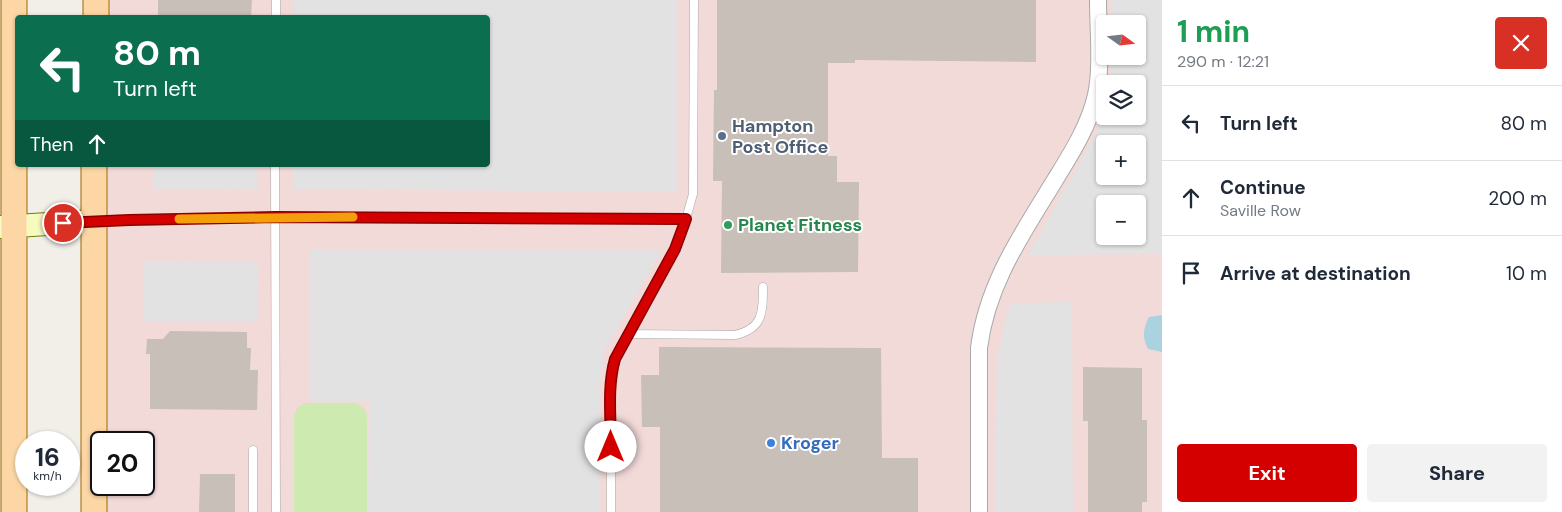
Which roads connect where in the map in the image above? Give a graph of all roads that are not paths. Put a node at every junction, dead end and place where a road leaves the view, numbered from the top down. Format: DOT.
graph roads {
  1 [pos="14,0"];
  2 [pos="96,0"];
  3 [pos="276,0"];
  4 [pos="694,0"];
  5 [pos="1098,0"];
  6 [pos="96,15"];
  7 [pos="276,15"];
  8 [pos="94,167"];
  9 [pos="275,167"];
  10 [pos="275,217"];
  11 [pos="686,219"];
  12 [pos="95,221"];
  13 [pos="7,227"];
  14 [pos="763,287"];
  15 [pos="627,334"];
  16 [pos="253,450"];
  17 [pos="14,512"];
  18 [pos="94,512"];
  19 [pos="253,512"];
  20 [pos="276,512"];
  21 [pos="611,512"];
  22 [pos="979,512"];
  1 -- 13 [label="main road"];
  2 -- 6 [label="main road"];
  3 -- 7 [label="lane"];
  4 -- 11 [label="lane"];
  5 -- 22 [label="street"];
  8 -- 12 [label="main road"];
  9 -- 10 [label="lane"];
  10 -- 11 [label="lane"];
  10 -- 12 [label="lane"];
  10 -- 20 [label="lane"];
  11 -- 15 [label="lane"];
  12 -- 13 [label="street"];
  12 -- 18 [label="main road"];
  13 -- 17 [label="main road"];
  14 -- 15 [label="lane"];
  15 -- 21 [label="lane"];
  16 -- 19 [label="lane"];
}
